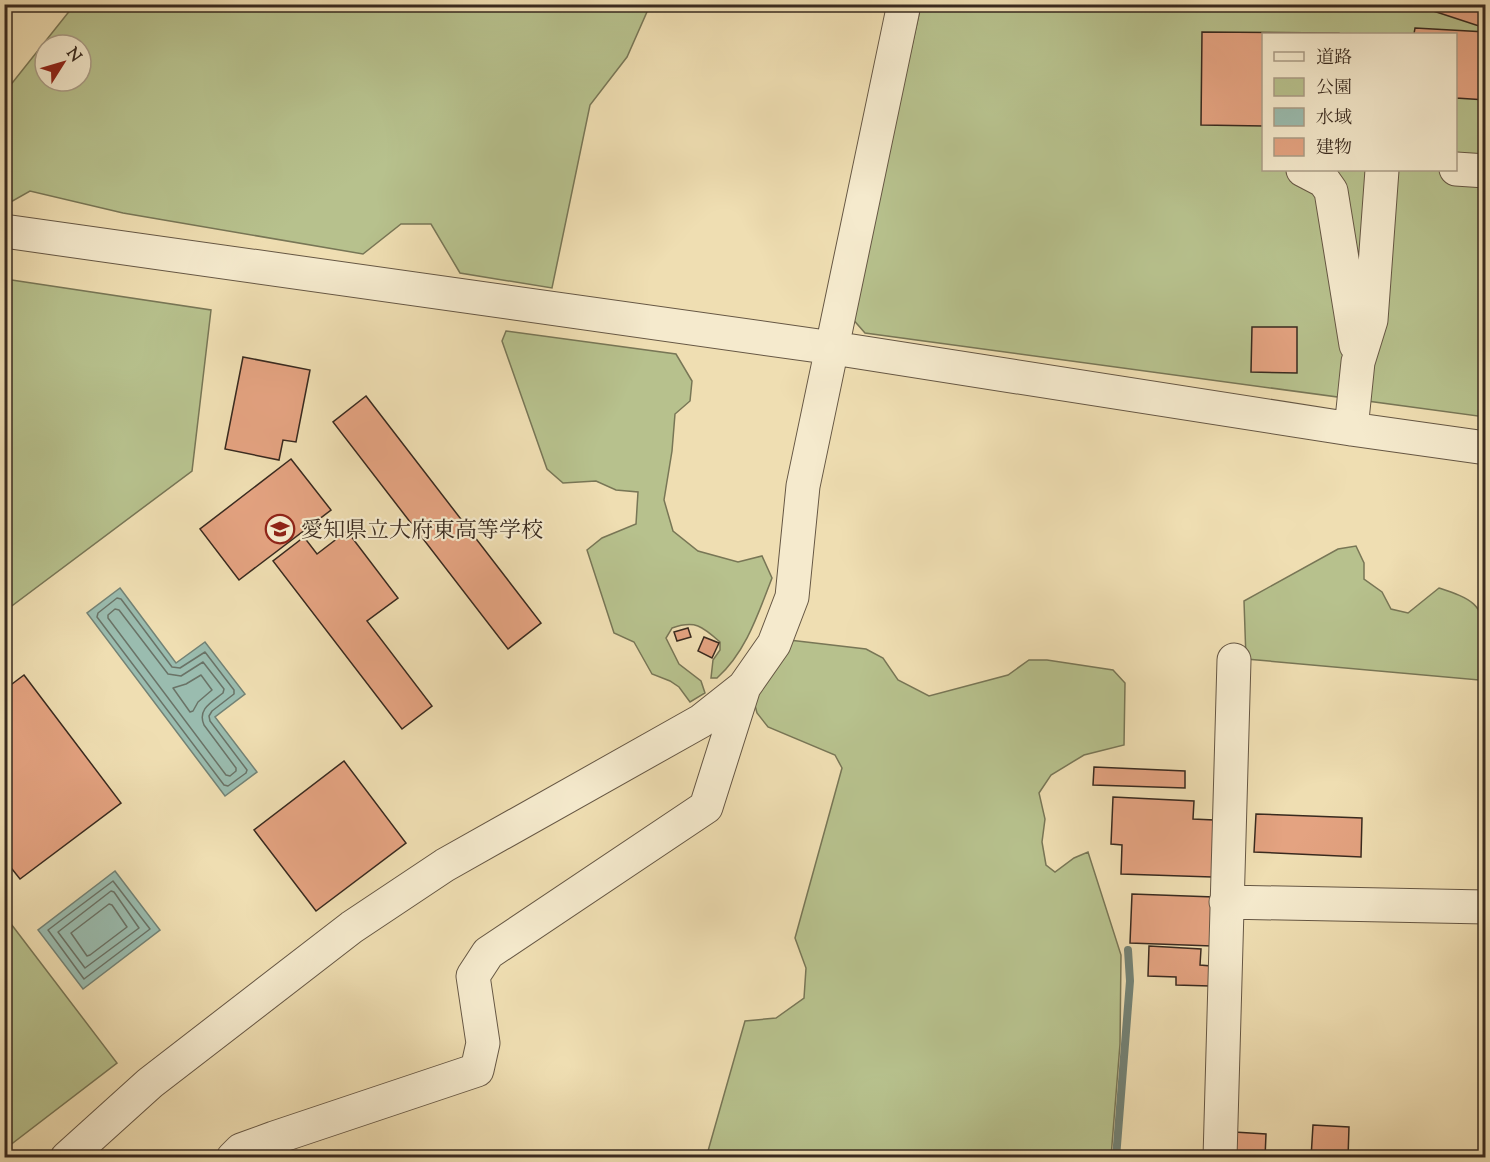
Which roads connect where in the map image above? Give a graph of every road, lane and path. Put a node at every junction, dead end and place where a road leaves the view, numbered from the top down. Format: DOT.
graph roads {
  1 [pos="904,4"];
  2 [pos="1457,169"];
  3 [pos="1305,171"];
  4 [pos="1382,171"];
  5 [pos="1485,171"];
  6 [pos="4,231"];
  7 [pos="833,348"];
  8 [pos="1358,362"];
  9 [pos="1351,429"];
  10 [pos="1485,447"];
  11 [pos="1234,660"];
  12 [pos="744,687"];
  13 [pos="1226,902"];
  14 [pos="1485,908"];
  15 [pos="68,1158"];
  16 [pos="233,1158"];
  17 [pos="1221,1158"];
  1 -- 7 [label="street"];
  2 -- 5 [label="street"];
  3 -- 8 [label="street"];
  4 -- 8 [label="street"];
  6 -- 7 [label="street"];
  7 -- 9 [label="street"];
  7 -- 12 [label="street"];
  8 -- 9 [label="street"];
  9 -- 10 [label="street"];
  11 -- 13 [label="street"];
  12 -- 15 [label="street"];
  12 -- 16 [label="street"];
  13 -- 14 [label="street"];
  13 -- 17 [label="street"];
}
